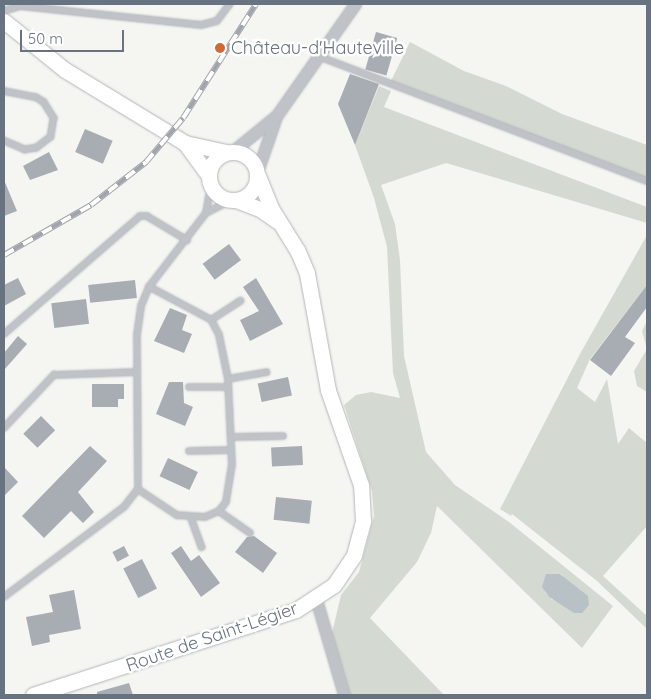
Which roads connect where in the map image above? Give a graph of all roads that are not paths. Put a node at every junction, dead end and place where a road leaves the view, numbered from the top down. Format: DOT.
graph roads {
  1 [pos="230,4"];
  2 [pos="355,4"];
  3 [pos="4,11"];
  4 [pos="4,21"];
  5 [pos="318,56"];
  6 [pos="4,91"];
  7 [pos="277,115"];
  8 [pos="4,141"];
  9 [pos="185,143"];
  10 [pos="230,152"];
  11 [pos="257,174"];
  12 [pos="210,181"];
  13 [pos="647,181"];
  14 [pos="234,200"];
  15 [pos="206,213"];
  16 [pos="280,224"];
  17 [pos="187,240"];
  18 [pos="150,287"];
  19 [pos="240,301"];
  20 [pos="211,320"];
  21 [pos="4,334"];
  22 [pos="137,372"];
  23 [pos="266,372"];
  24 [pos="228,379"];
  25 [pos="189,387"];
  26 [pos="228,387"];
  27 [pos="4,428"];
  28 [pos="283,436"];
  29 [pos="233,437"];
  30 [pos="231,450"];
  31 [pos="189,451"];
  32 [pos="138,489"];
  33 [pos="219,511"];
  34 [pos="191,517"];
  35 [pos="250,533"];
  36 [pos="202,547"];
  37 [pos="4,597"];
  38 [pos="316,599"];
  39 [pos="33,695"];
  40 [pos="344,695"];
  1 -- 3 [label="lane"];
  2 -- 5 [label="street"];
  4 -- 9 [label="main road"];
  5 -- 7 [label="street"];
  5 -- 13 [label="lane"];
  6 -- 8 [label="lane"];
  7 -- 10 [label="street"];
  7 -- 11 [label="street"];
  9 -- 10 [label="main road"];
  9 -- 12 [label="main road"];
  10 -- 11 [label="main road"];
  10 -- 12 [label="main road"];
  11 -- 14 [label="main road"];
  11 -- 16 [label="main road, Route de Saint-Légier"];
  12 -- 14 [label="main road"];
  12 -- 15 [label="lane"];
  14 -- 15 [label="lane"];
  14 -- 16 [label="main road, Route de Saint-Légier"];
  15 -- 17 [label="lane"];
  16 -- 38 [label="main road, Route de Saint-Légier"];
  17 -- 18 [label="lane"];
  17 -- 21 [label="lane"];
  18 -- 20 [label="lane"];
  18 -- 22 [label="lane"];
  19 -- 20 [label="lane"];
  20 -- 24 [label="lane"];
  22 -- 27 [label="lane"];
  22 -- 32 [label="lane"];
  23 -- 24 [label="lane"];
  24 -- 26 [label="lane"];
  25 -- 26 [label="lane"];
  26 -- 29 [label="lane"];
  28 -- 29 [label="lane"];
  29 -- 30 [label="lane"];
  30 -- 31 [label="lane"];
  30 -- 33 [label="lane"];
  32 -- 34 [label="lane"];
  32 -- 37 [label="lane"];
  33 -- 34 [label="lane"];
  33 -- 35 [label="lane"];
  34 -- 36 [label="lane"];
  38 -- 39 [label="main road, Route de Saint-Légier"];
  38 -- 40 [label="street"];
}
